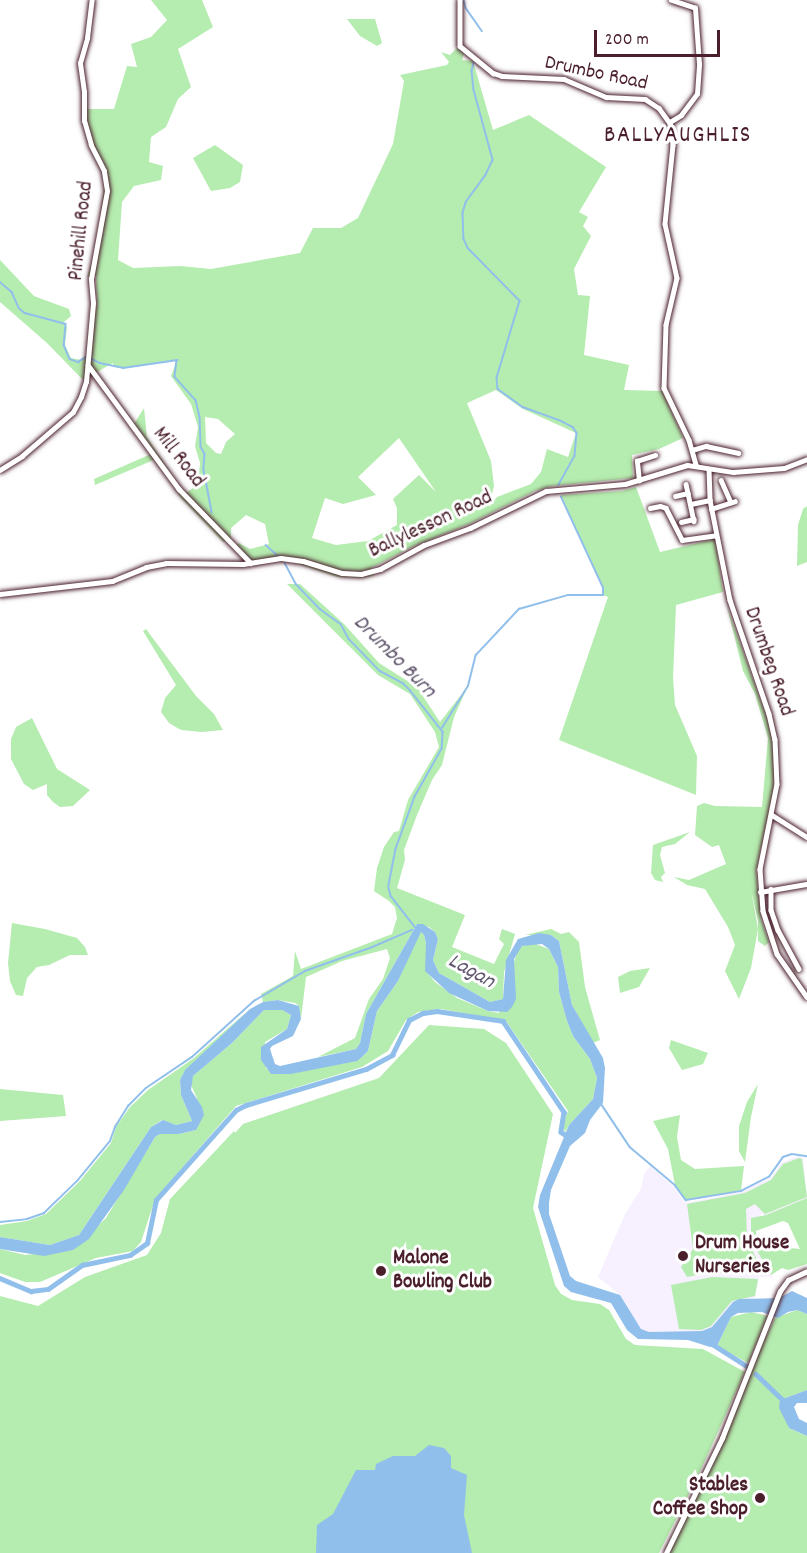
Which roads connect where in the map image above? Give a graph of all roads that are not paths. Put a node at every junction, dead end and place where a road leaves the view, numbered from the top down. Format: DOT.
graph roads {
  1 [pos="92,0"];
  2 [pos="460,0"];
  3 [pos="671,0"];
  4 [pos="670,122"];
  5 [pos="88,360"];
  6 [pos="692,450"];
  7 [pos="738,453"];
  8 [pos="655,455"];
  9 [pos="807,459"];
  10 [pos="696,465"];
  11 [pos="709,469"];
  12 [pos="0,470"];
  13 [pos="721,480"];
  14 [pos="639,481"];
  15 [pos="686,484"];
  16 [pos="688,493"];
  17 [pos="675,496"];
  18 [pos="710,500"];
  19 [pos="691,504"];
  20 [pos="650,508"];
  21 [pos="711,509"];
  22 [pos="681,522"];
  23 [pos="716,535"];
  24 [pos="251,563"];
  25 [pos="0,594"];
  26 [pos="772,815"];
  27 [pos="807,837"];
  28 [pos="807,884"];
  29 [pos="771,889"];
  30 [pos="760,892"];
  31 [pos="799,969"];
  32 [pos="807,997"];
  33 [pos="807,1271"];
  34 [pos="666,1553"];
  1 -- 5 [label="street, Pinehill Road"];
  2 -- 4 [label="street, Drumbo Road"];
  3 -- 4 [label="street"];
  4 -- 6 [label="street"];
  5 -- 12 [label="street, Pinehill Road"];
  5 -- 24 [label="street, Mill Road"];
  6 -- 7 [label="street"];
  6 -- 10 [label="street"];
  8 -- 14 [label="street"];
  9 -- 11 [label="main road"];
  10 -- 11 [label="main road"];
  10 -- 14 [label="main road, Ballylesson Road"];
  11 -- 18 [label="street, Drumbeg Road"];
  13 -- 21 [label="street"];
  14 -- 24 [label="main road, Ballylesson Road"];
  15 -- 16 [label="street"];
  16 -- 17 [label="street"];
  16 -- 19 [label="street"];
  18 -- 19 [label="street"];
  18 -- 21 [label="street, Drumbeg Road"];
  19 -- 22 [label="street"];
  20 -- 23 [label="street"];
  21 -- 23 [label="street, Drumbeg Road"];
  23 -- 26 [label="street, Drumbeg Road"];
  24 -- 25 [label="main road, Ballylesson Road"];
  26 -- 27 [label="street"];
  26 -- 30 [label="street, Drumbeg Road"];
  28 -- 29 [label="street"];
  29 -- 30 [label="street"];
  29 -- 31 [label="street"];
  30 -- 32 [label="street, Drumbeg Road"];
  33 -- 34 [label="main road"];
}
